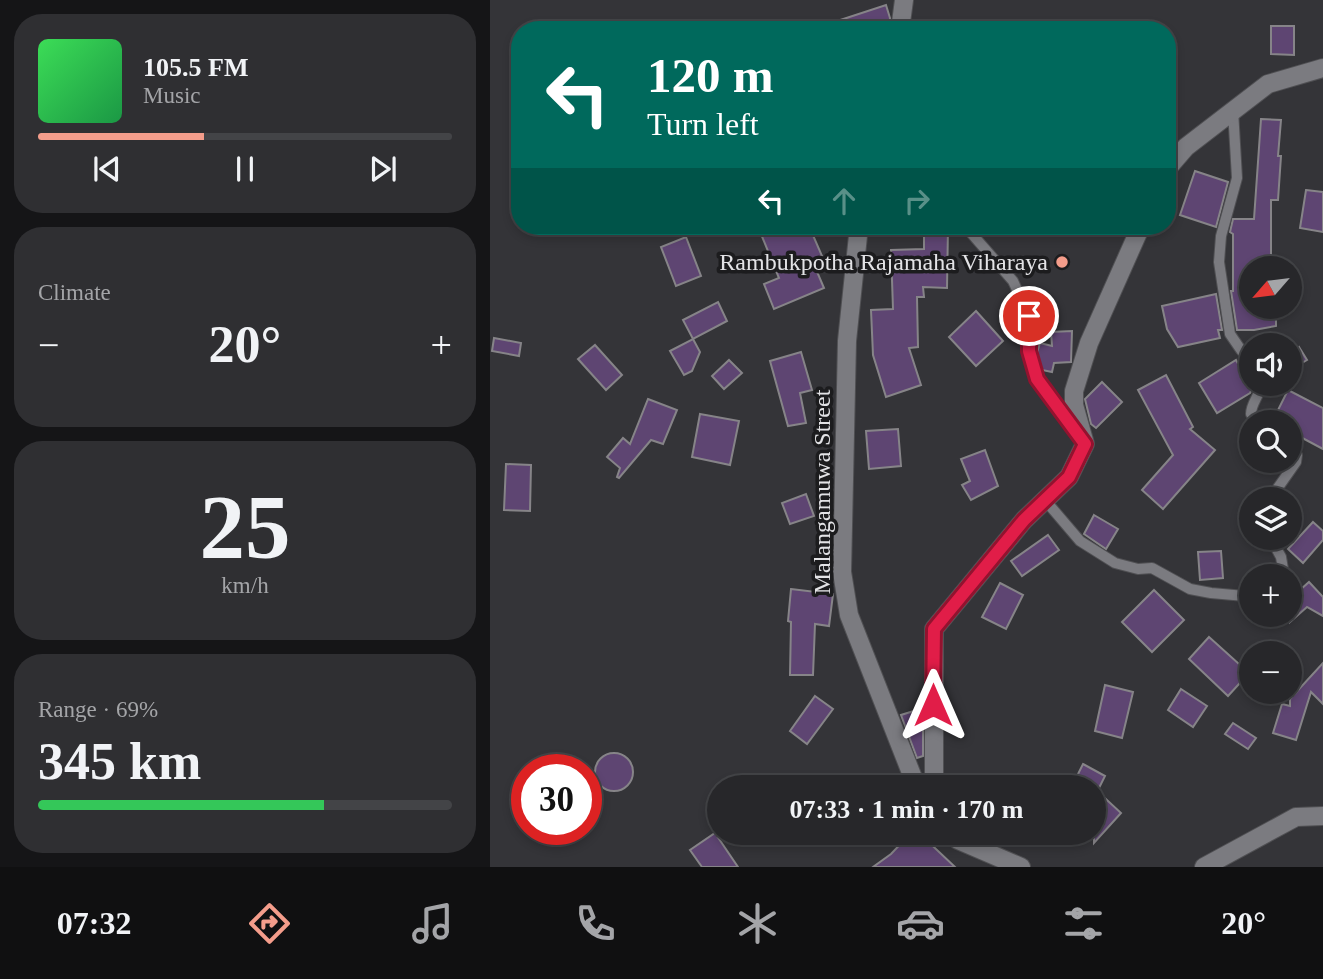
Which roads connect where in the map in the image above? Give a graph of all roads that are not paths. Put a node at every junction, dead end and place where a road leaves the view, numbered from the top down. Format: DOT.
graph roads {
  1 [pos="904,0"];
  2 [pos="901,21"];
  3 [pos="1323,68"];
  4 [pos="1233,110"];
  5 [pos="1176,159"];
  6 [pos="858,235"];
  7 [pos="973,235"];
  8 [pos="1137,235"];
  9 [pos="1239,348"];
  10 [pos="1085,444"];
  11 [pos="1045,500"];
  12 [pos="1239,595"];
  13 [pos="912,775"];
  14 [pos="934,775"];
  15 [pos="1323,816"];
  16 [pos="970,845"];
  17 [pos="1021,867"];
  18 [pos="1204,867"];
  1 -- 2 [label="street"];
  3 -- 4 [label="street"];
  4 -- 5 [label="street"];
  4 -- 9 [label="lane"];
  6 -- 13 [label="street, Malangamuwa Street"];
  7 -- 10 [label="lane"];
  8 -- 10 [label="street"];
  10 -- 11 [label="street"];
  11 -- 12 [label="lane"];
  11 -- 14 [label="street"];
  15 -- 18 [label="street"];
  16 -- 17 [label="street"];
}
